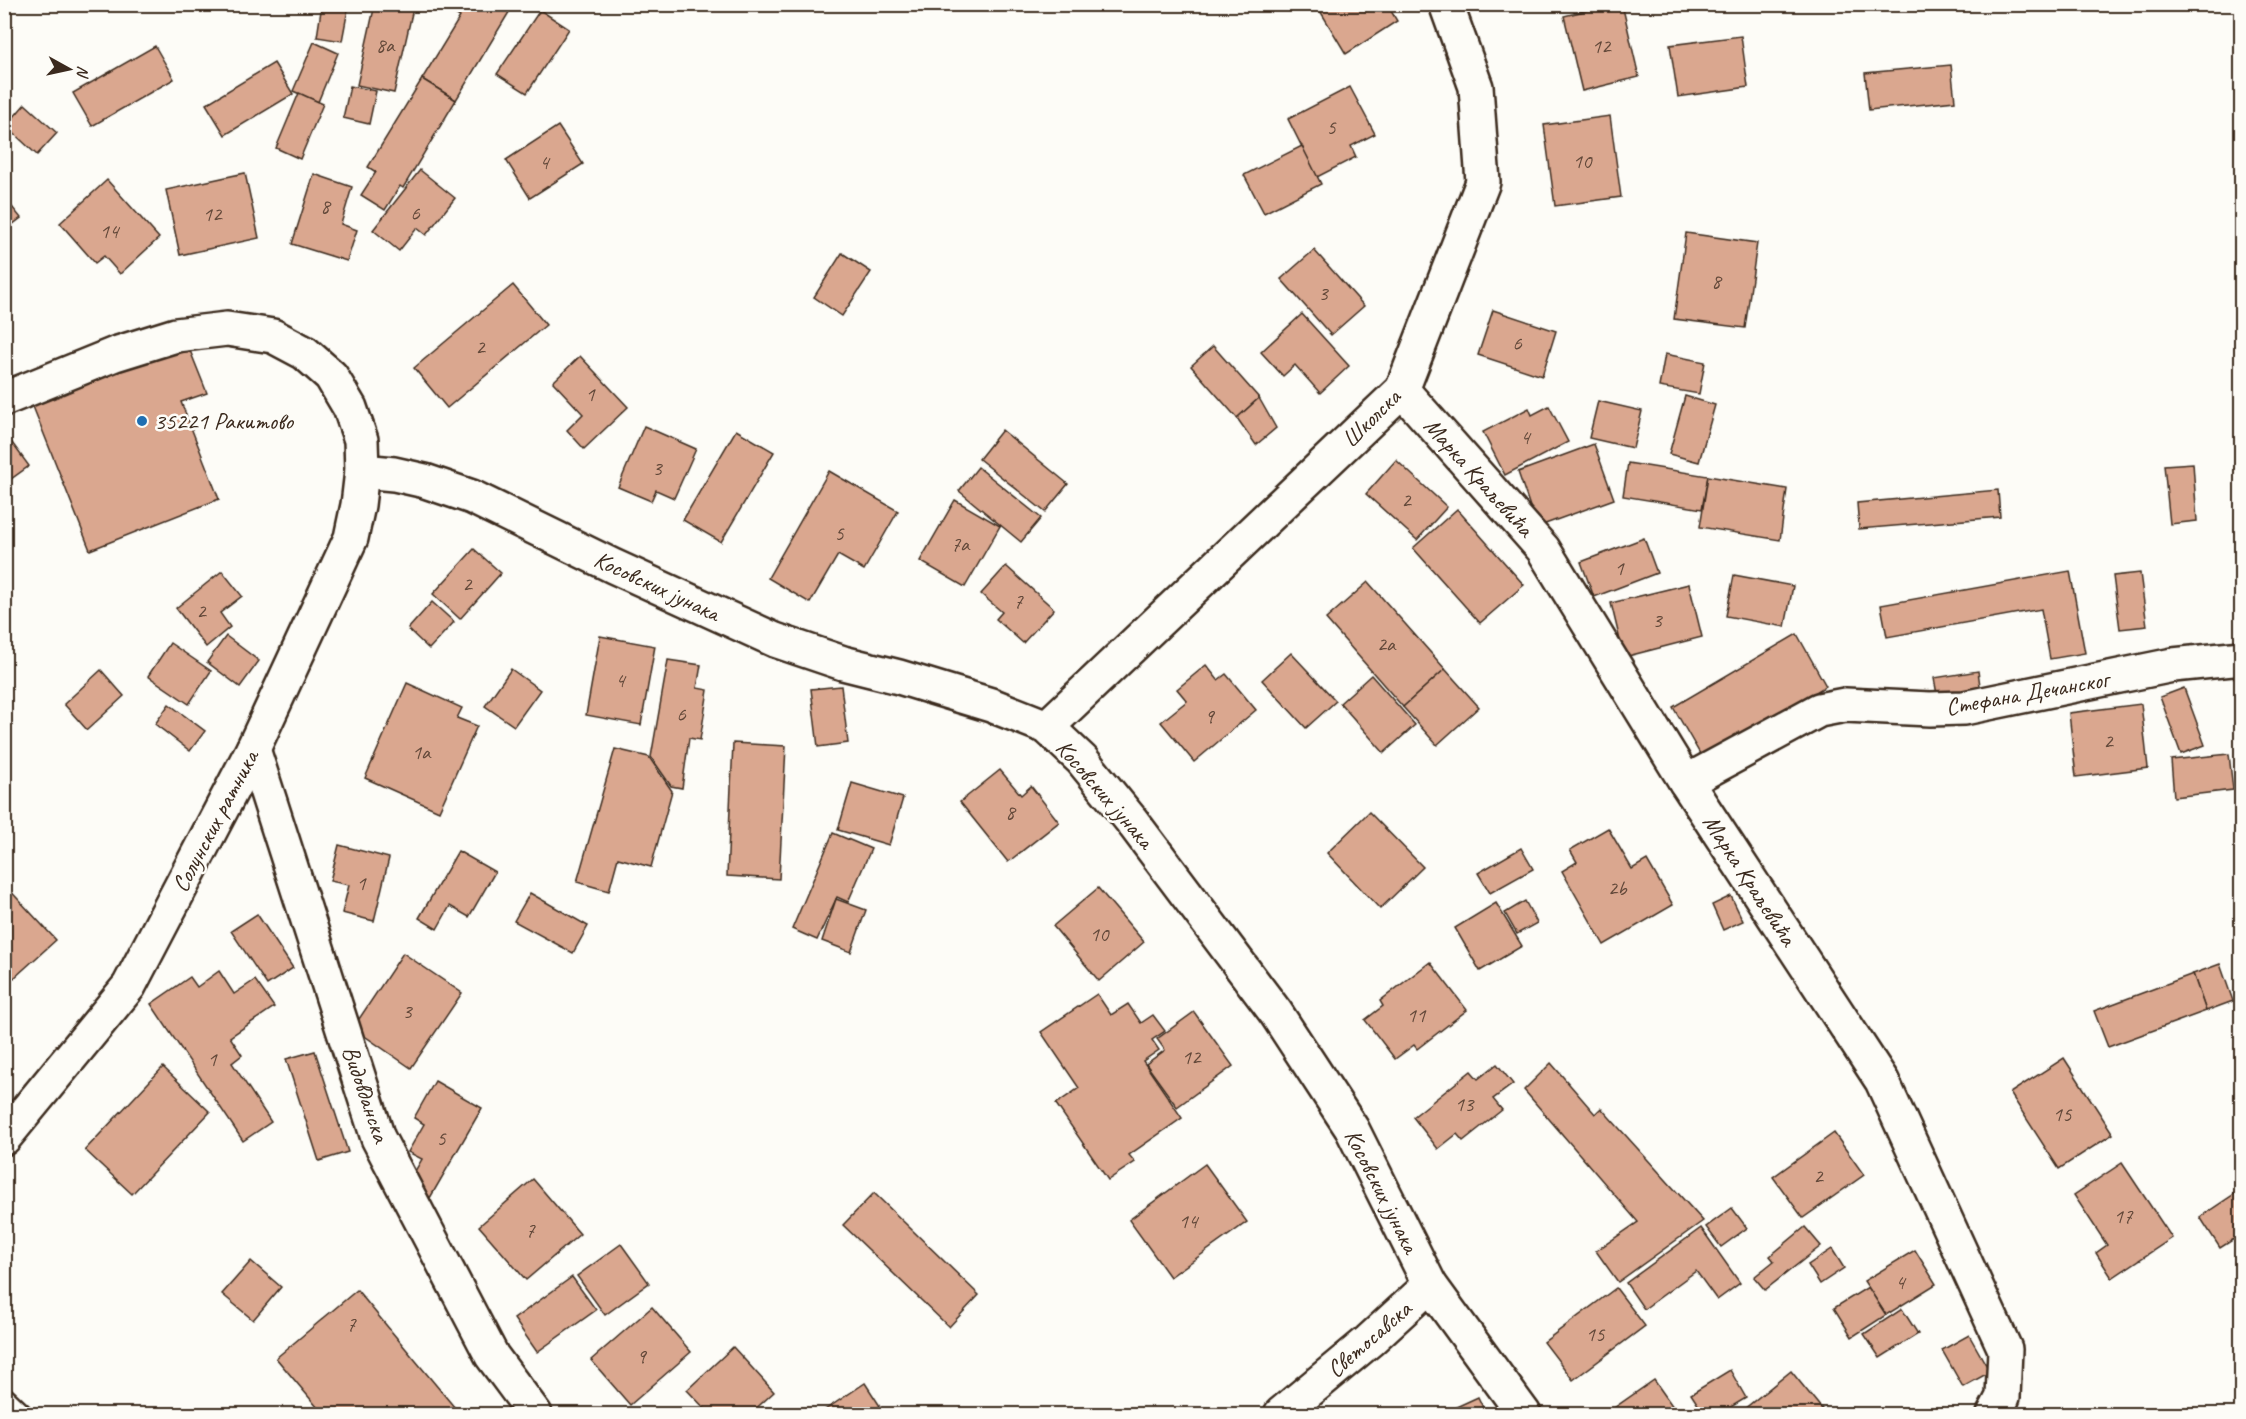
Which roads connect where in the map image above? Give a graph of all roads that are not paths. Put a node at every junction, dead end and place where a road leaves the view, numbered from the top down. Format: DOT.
graph roads {
  1 [pos="1446,4"];
  2 [pos="1402,390"];
  3 [pos="4,399"];
  4 [pos="362,471"];
  5 [pos="2241,658"];
  6 [pos="1047,727"];
  7 [pos="253,749"];
  8 [pos="1686,782"];
  9 [pos="4,1138"];
  10 [pos="1430,1285"];
  11 [pos="4,1399"];
  12 [pos="530,1413"];
  13 [pos="20,1414"];
  14 [pos="1281,1414"];
  15 [pos="1524,1414"];
  16 [pos="1994,1414"];
  1 -- 2 [label="street, Школска"];
  2 -- 6 [label="street, Школска"];
  2 -- 8 [label="street, Марка Краљевића"];
  3 -- 4 [label="street, Солунских ратника"];
  4 -- 6 [label="street, Косовских јунака"];
  4 -- 7 [label="street, Солунских ратника"];
  5 -- 8 [label="street, Стефана Дечанског"];
  6 -- 10 [label="street, Косовских јунака"];
  7 -- 9 [label="street, Солунских ратника"];
  7 -- 12 [label="street, Видовданска"];
  8 -- 16 [label="street, Марка Краљевића"];
  10 -- 14 [label="street, Светосавска"];
  10 -- 15 [label="street, Косовских јунака"];
  11 -- 13 [label="lane"];
}
